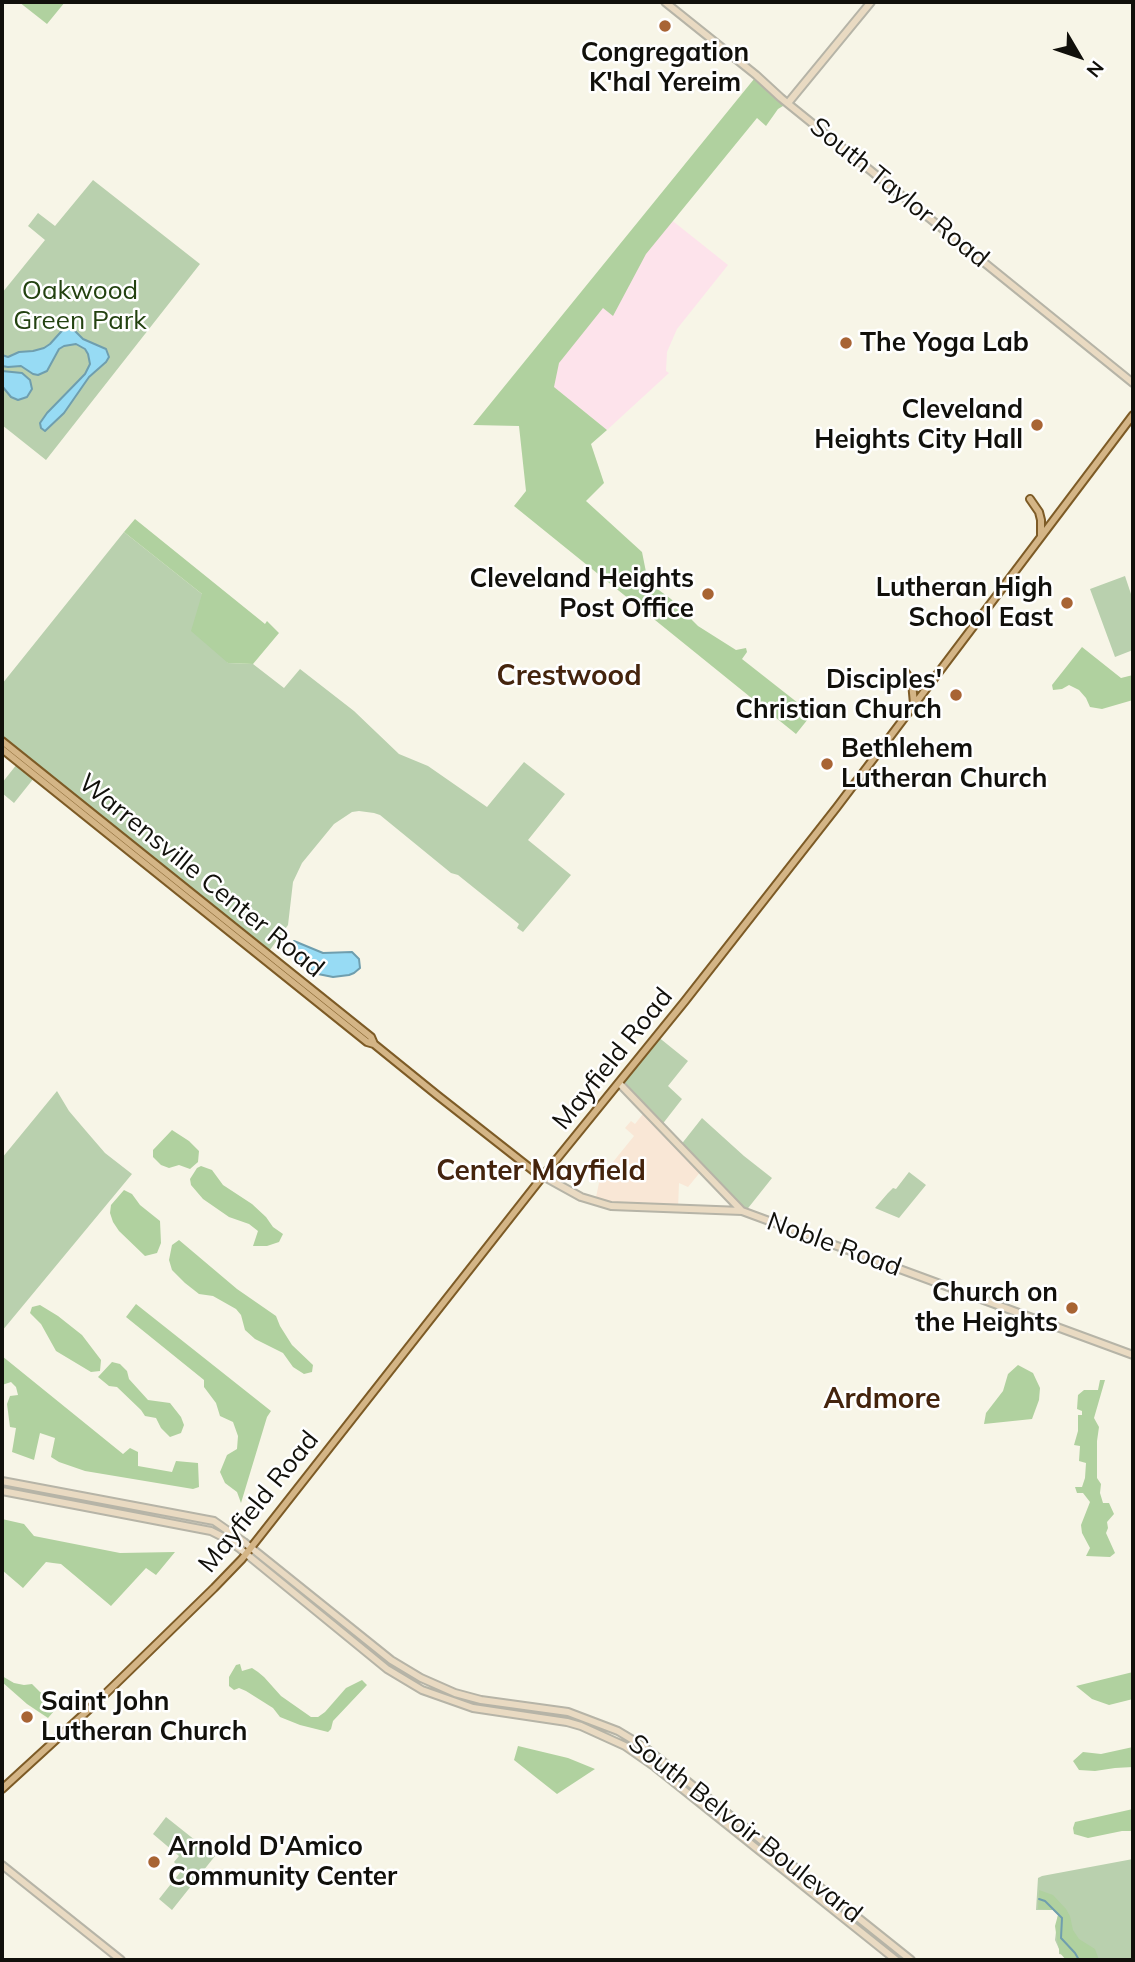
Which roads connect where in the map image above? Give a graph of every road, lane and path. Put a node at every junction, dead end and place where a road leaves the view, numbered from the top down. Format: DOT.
graph roads {
  1 [pos="665,2"];
  2 [pos="870,2"];
  3 [pos="788,103"];
  4 [pos="1133,383"];
  5 [pos="1133,415"];
  6 [pos="1030,499"];
  7 [pos="1041,537"];
  8 [pos="906,673"];
  9 [pos="914,704"];
  10 [pos="2,741"];
  11 [pos="2,749"];
  12 [pos="374,1044"];
  13 [pos="619,1083"];
  14 [pos="542,1176"];
  15 [pos="726,1195"];
  16 [pos="718,1210"];
  17 [pos="742,1211"];
  18 [pos="1133,1355"];
  19 [pos="2,1481"];
  20 [pos="2,1491"];
  21 [pos="248,1551"];
  22 [pos="2,1789"];
  23 [pos="2,1866"];
  24 [pos="121,1960"];
  25 [pos="896,1960"];
  26 [pos="911,1960"];
  1 -- 3 [label="street, South Taylor Road"];
  2 -- 3 [label="street"];
  3 -- 4 [label="street, South Taylor Road"];
  5 -- 7 [label="main road, Mayfield Road"];
  6 -- 7 [label="main road"];
  7 -- 9 [label="main road, Mayfield Road"];
  8 -- 9 [label="main road"];
  9 -- 13 [label="main road, Mayfield Road"];
  10 -- 12 [label="main road, Warrensville Center Road"];
  11 -- 12 [label="main road, Warrensville Center Road"];
  12 -- 14 [label="main road, Warrensville Center Road"];
  13 -- 14 [label="main road, Mayfield Road"];
  13 -- 15 [label="street, Noble Road"];
  14 -- 16 [label="street, Warrensville Center Road"];
  14 -- 21 [label="main road, Mayfield Road"];
  15 -- 16 [label="street"];
  15 -- 17 [label="street, Noble Road"];
  16 -- 17 [label="street, Warrensville Center Road"];
  17 -- 18 [label="street, Noble Road"];
  19 -- 21 [label="street, South Belvoir Boulevard"];
  20 -- 21 [label="street, South Belvoir Boulevard"];
  21 -- 22 [label="main road, Mayfield Road"];
  21 -- 25 [label="street, South Belvoir Boulevard"];
  21 -- 26 [label="street, South Belvoir Boulevard"];
  23 -- 24 [label="street"];
}
